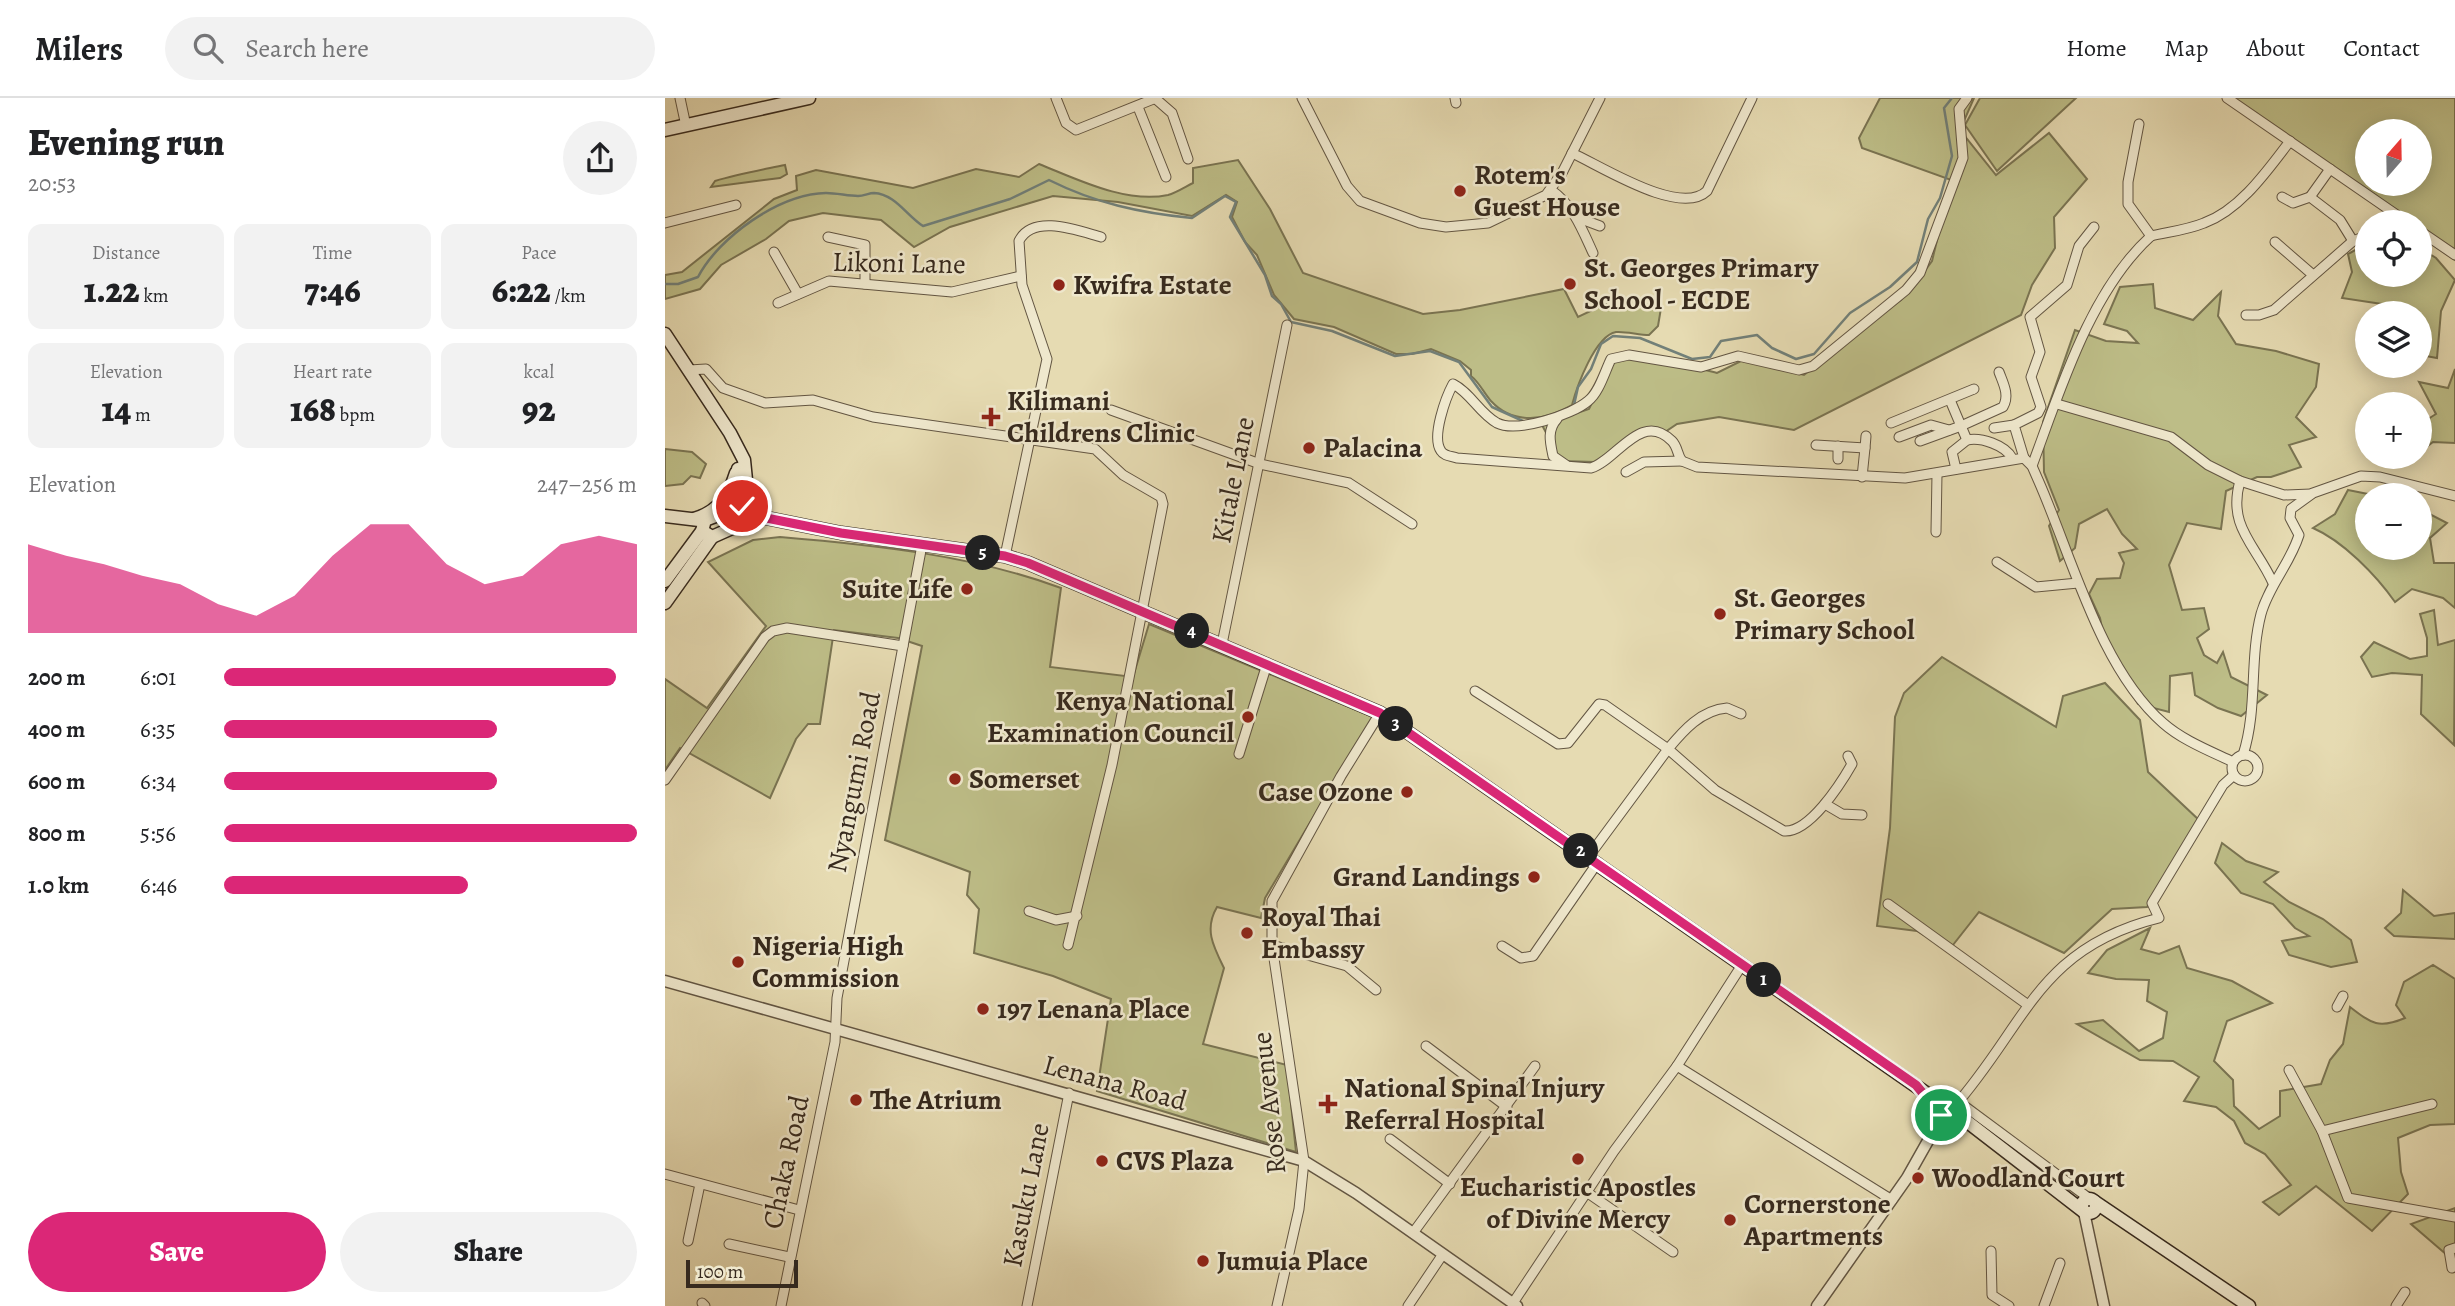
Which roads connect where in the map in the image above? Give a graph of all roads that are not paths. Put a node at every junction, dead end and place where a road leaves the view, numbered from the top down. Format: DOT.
graph roads {
  1 [pos="680,98"];
  2 [pos="810,98"];
  3 [pos="1056,98"];
  4 [pos="1156,98"];
  5 [pos="1302,98"];
  6 [pos="1600,98"];
  7 [pos="1752,98"];
  8 [pos="1967,98"];
  9 [pos="2227,98"];
  10 [pos="1138,107"];
  11 [pos="2139,124"];
  12 [pos="686,126"];
  13 [pos="665,130"];
  14 [pos="2290,141"];
  15 [pos="1571,153"];
  16 [pos="1188,159"];
  17 [pos="2330,169"];
  18 [pos="1165,177"];
  19 [pos="1551,190"];
  20 [pos="2282,197"];
  21 [pos="2310,197"];
  22 [pos="736,205"];
  23 [pos="2387,210"];
  24 [pos="1576,217"];
  25 [pos="665,223"];
  26 [pos="1600,226"];
  27 [pos="2094,227"];
  28 [pos="2151,236"];
  29 [pos="828,237"];
  30 [pos="1101,237"];
  31 [pos="2432,239"];
  32 [pos="2353,241"];
  33 [pos="2275,242"];
  34 [pos="774,252"];
  35 [pos="1593,253"];
  36 [pos="2455,255"];
  37 [pos="2313,275"];
  38 [pos="1021,276"];
  39 [pos="865,284"];
  40 [pos="798,294"];
  41 [pos="778,303"];
  42 [pos="2246,314"];
  43 [pos="1287,324"];
  44 [pos="665,334"];
  45 [pos="665,347"];
  46 [pos="689,370"];
  47 [pos="1999,372"];
  48 [pos="1973,389"];
  49 [pos="1950,400"];
  50 [pos="2057,404"];
  51 [pos="1111,410"];
  52 [pos="1558,419"];
  53 [pos="1891,423"];
  54 [pos="2014,425"];
  55 [pos="1961,426"];
  56 [pos="1994,428"];
  57 [pos="1949,430"];
  58 [pos="1866,436"];
  59 [pos="1899,437"];
  60 [pos="1967,439"];
  61 [pos="1031,440"];
  62 [pos="1920,441"];
  63 [pos="1816,445"];
  64 [pos="1838,446"];
  65 [pos="1865,448"];
  66 [pos="2012,458"];
  67 [pos="2024,458"];
  68 [pos="1838,459"];
  69 [pos="1682,461"];
  70 [pos="1260,464"];
  71 [pos="738,466"];
  72 [pos="1567,466"];
  73 [pos="2032,467"];
  74 [pos="1956,469"];
  75 [pos="1626,472"];
  76 [pos="1937,474"];
  77 [pos="1862,477"];
  78 [pos="2240,481"];
  79 [pos="748,485"];
  80 [pos="2313,494"];
  81 [pos="2455,496"];
  82 [pos="744,515"];
  83 [pos="665,516"];
  84 [pos="770,518"];
  85 [pos="665,523"];
  86 [pos="1412,524"];
  87 [pos="706,527"];
  88 [pos="1936,531"];
  89 [pos="841,533"];
  90 [pos="922,545"];
  91 [pos="1005,556"];
  92 [pos="1997,562"];
  93 [pos="665,581"];
  94 [pos="2078,583"];
  95 [pos="2273,583"];
  96 [pos="665,603"];
  97 [pos="1141,609"];
  98 [pos="1222,644"];
  99 [pos="903,646"];
  100 [pos="1267,664"];
  101 [pos="1475,691"];
  102 [pos="1380,713"];
  103 [pos="1741,714"];
  104 [pos="2250,732"];
  105 [pos="1668,749"];
  106 [pos="1239,754"];
  107 [pos="2243,755"];
  108 [pos="1848,757"];
  109 [pos="2255,760"];
  110 [pos="2233,762"];
  111 [pos="2234,775"];
  112 [pos="665,780"];
  113 [pos="1825,804"];
  114 [pos="1862,815"];
  115 [pos="1593,859"];
  116 [pos="1888,904"];
  117 [pos="1029,911"];
  118 [pos="1077,916"];
  119 [pos="1272,945"];
  120 [pos="1068,946"];
  121 [pos="1502,946"];
  122 [pos="1742,965"];
  123 [pos="665,981"];
  124 [pos="1376,990"];
  125 [pos="2343,996"];
  126 [pos="2028,1005"];
  127 [pos="2337,1007"];
  128 [pos="836,1028"];
  129 [pos="1426,1046"];
  130 [pos="1535,1066"];
  131 [pos="1677,1066"];
  132 [pos="2289,1070"];
  133 [pos="1069,1093"];
  134 [pos="2432,1104"];
  135 [pos="1507,1107"];
  136 [pos="1950,1112"];
  137 [pos="2322,1131"];
  138 [pos="1991,1133"];
  139 [pos="1390,1139"];
  140 [pos="2022,1155"];
  141 [pos="1304,1161"];
  142 [pos="665,1174"];
  143 [pos="700,1184"];
  144 [pos="1450,1185"];
  145 [pos="1588,1193"];
  146 [pos="1892,1199"];
  147 [pos="2089,1207"];
  148 [pos="799,1210"];
  149 [pos="2455,1217"];
  150 [pos="1413,1233"];
  151 [pos="688,1241"];
  152 [pos="729,1244"];
  153 [pos="2455,1248"];
  154 [pos="1991,1251"];
  155 [pos="1673,1252"];
  156 [pos="1443,1254"];
  157 [pos="789,1257"];
  158 [pos="2060,1263"];
  159 [pos="2452,1268"];
  160 [pos="2405,1292"];
  161 [pos="1515,1305"];
  162 [pos="781,1306"];
  163 [pos="1027,1306"];
  164 [pos="1277,1306"];
  165 [pos="1408,1306"];
  166 [pos="1817,1306"];
  167 [pos="2009,1306"];
  168 [pos="2044,1306"];
  169 [pos="2104,1306"];
  170 [pos="2249,1306"];
  171 [pos="2396,1306"];
  1 -- 12 [label="street"];
  2 -- 12 [label="main road"];
  3 -- 10 [label="street"];
  4 -- 10 [label="street"];
  4 -- 16 [label="street"];
  5 -- 19 [label="street"];
  6 -- 15 [label="street"];
  7 -- 15 [label="street"];
  8 -- 52 [label="street"];
  9 -- 14 [label="street"];
  10 -- 18 [label="street"];
  11 -- 28 [label="street"];
  12 -- 13 [label="main road"];
  14 -- 17 [label="street"];
  14 -- 28 [label="street"];
  15 -- 19 [label="street"];
  17 -- 21 [label="street"];
  17 -- 23 [label="street"];
  19 -- 24 [label="street"];
  20 -- 21 [label="street"];
  21 -- 32 [label="street"];
  22 -- 25 [label="street"];
  24 -- 26 [label="street"];
  24 -- 35 [label="street"];
  27 -- 54 [label="street"];
  28 -- 50 [label="street"];
  29 -- 39 [label="street"];
  30 -- 38 [label="street"];
  31 -- 36 [label="street"];
  32 -- 37 [label="street"];
  33 -- 37 [label="street"];
  34 -- 40 [label="street"];
  37 -- 42 [label="street"];
  38 -- 39 [label="street, Likoni Lane"];
  38 -- 61 [label="street"];
  39 -- 40 [label="street, Likoni Lane"];
  40 -- 41 [label="street, Likoni Lane"];
  43 -- 70 [label="street, Kitale Lane"];
  44 -- 46 [label="main road"];
  45 -- 71 [label="main road"];
  46 -- 61 [label="street"];
  46 -- 79 [label="main road"];
  47 -- 55 [label="street"];
  48 -- 49 [label="street"];
  49 -- 53 [label="street"];
  49 -- 55 [label="street"];
  50 -- 73 [label="street"];
  50 -- 78 [label="street"];
  51 -- 70 [label="street"];
  52 -- 72 [label="street"];
  52 -- 72 [label="street"];
  54 -- 56 [label="street"];
  54 -- 67 [label="street"];
  55 -- 57 [label="street"];
  55 -- 60 [label="street"];
  57 -- 59 [label="street"];
  57 -- 62 [label="street"];
  58 -- 65 [label="street"];
  60 -- 66 [label="street"];
  60 -- 74 [label="street"];
  61 -- 91 [label="street"];
  61 -- 97 [label="street"];
  63 -- 64 [label="street"];
  64 -- 65 [label="street"];
  64 -- 68 [label="street"];
  65 -- 77 [label="street"];
  66 -- 67 [label="street"];
  66 -- 74 [label="street"];
  67 -- 73 [label="street"];
  69 -- 72 [label="street"];
  69 -- 75 [label="street"];
  69 -- 77 [label="street"];
  70 -- 86 [label="street"];
  70 -- 98 [label="street, Kitale Lane"];
  71 -- 82 [label="main road"];
  71 -- 87 [label="main road"];
  73 -- 94 [label="street"];
  74 -- 76 [label="street"];
  76 -- 77 [label="street"];
  76 -- 88 [label="street"];
  78 -- 80 [label="street"];
  78 -- 95 [label="street"];
  79 -- 82 [label="main road"];
  79 -- 84 [label="main road"];
  80 -- 81 [label="street"];
  80 -- 95 [label="street"];
  82 -- 84 [label="main road"];
  82 -- 87 [label="main road"];
  82 -- 89 [label="main road"];
  83 -- 87 [label="main road"];
  84 -- 89 [label="main road"];
  85 -- 87 [label="main road"];
  87 -- 93 [label="main road"];
  87 -- 96 [label="main road"];
  89 -- 90 [label="main road"];
  90 -- 91 [label="main road"];
  90 -- 99 [label="street, Nyangumi Road"];
  91 -- 97 [label="main road"];
  92 -- 94 [label="street"];
  94 -- 110 [label="street"];
  95 -- 104 [label="street"];
  97 -- 98 [label="main road"];
  97 -- 118 [label="street"];
  98 -- 100 [label="main road"];
  99 -- 112 [label="street"];
  99 -- 128 [label="street, Nyangumi Road"];
  100 -- 102 [label="main road"];
  100 -- 106 [label="street"];
  101 -- 105 [label="street"];
  102 -- 115 [label="main road"];
  102 -- 119 [label="street, Rose Avenue"];
  103 -- 105 [label="street"];
  104 -- 107 [label="street"];
  104 -- 109 [label="street"];
  105 -- 113 [label="street"];
  105 -- 115 [label="street"];
  107 -- 109 [label="street"];
  107 -- 110 [label="street"];
  108 -- 113 [label="street"];
  109 -- 111 [label="street"];
  110 -- 111 [label="street"];
  111 -- 126 [label="street"];
  113 -- 114 [label="street"];
  115 -- 121 [label="street"];
  115 -- 122 [label="main road"];
  116 -- 126 [label="street"];
  117 -- 118 [label="street"];
  118 -- 120 [label="street"];
  119 -- 124 [label="street"];
  119 -- 141 [label="street, Rose Avenue"];
  122 -- 131 [label="street"];
  122 -- 136 [label="main road"];
  123 -- 128 [label="street, Lenana Road"];
  125 -- 127 [label="street"];
  126 -- 136 [label="street"];
  128 -- 133 [label="street, Lenana Road"];
  128 -- 148 [label="street, Chaka Road"];
  129 -- 135 [label="street"];
  130 -- 135 [label="street"];
  131 -- 145 [label="street"];
  131 -- 146 [label="street"];
  132 -- 137 [label="street"];
  133 -- 141 [label="street, Lenana Road"];
  133 -- 163 [label="street, Kasuku Lane"];
  134 -- 137 [label="street"];
  135 -- 144 [label="street"];
  136 -- 138 [label="street"];
  136 -- 138 [label="main road"];
  136 -- 146 [label="street"];
  137 -- 149 [label="street"];
  138 -- 140 [label="main road"];
  139 -- 144 [label="street"];
  140 -- 147 [label="street"];
  140 -- 147 [label="main road"];
  141 -- 150 [label="street, Lenana Road"];
  141 -- 164 [label="street, Rose Avenue"];
  142 -- 143 [label="street"];
  143 -- 148 [label="street"];
  143 -- 151 [label="street"];
  144 -- 150 [label="street"];
  145 -- 155 [label="street"];
  145 -- 161 [label="street"];
  146 -- 166 [label="street"];
  147 -- 169 [label="street"];
  147 -- 170 [label="main road"];
  148 -- 157 [label="street, Chaka Road"];
  150 -- 156 [label="street, Lenana Road"];
  152 -- 157 [label="street"];
  153 -- 159 [label="street"];
  154 -- 167 [label="street"];
  156 -- 161 [label="street, Lenana Road"];
  156 -- 165 [label="street"];
  157 -- 162 [label="street, Chaka Road"];
  158 -- 168 [label="street"];
  160 -- 171 [label="street"];
}
